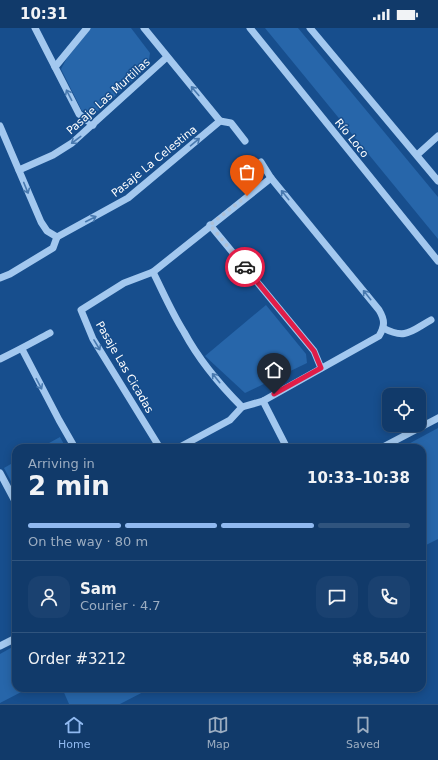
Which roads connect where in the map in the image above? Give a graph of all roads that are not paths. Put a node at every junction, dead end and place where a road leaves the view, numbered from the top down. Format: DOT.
graph roads {
  1 [pos="36,28"];
  2 [pos="87,28"];
  3 [pos="250,28"];
  4 [pos="310,28"];
  5 [pos="147,29"];
  6 [pos="167,57"];
  7 [pos="55,67"];
  8 [pos="220,121"];
  9 [pos="93,125"];
  10 [pos="0,126"];
  11 [pos="438,136"];
  12 [pos="245,141"];
  13 [pos="417,155"];
  14 [pos="261,162"];
  15 [pos="19,170"];
  16 [pos="271,178"];
  17 [pos="438,181"];
  18 [pos="210,225"];
  19 [pos="57,237"];
  20 [pos="438,261"];
  21 [pos="153,272"];
  22 [pos="0,278"];
  23 [pos="431,320"];
  24 [pos="383,328"];
  25 [pos="50,333"];
  26 [pos="22,349"];
  27 [pos="0,359"];
  28 [pos="321,368"];
  29 [pos="263,401"];
  30 [pos="242,407"];
  31 [pos="438,418"];
  32 [pos="73,444"];
  33 [pos="158,444"];
  34 [pos="185,444"];
  35 [pos="285,444"];
  36 [pos="390,444"];
  37 [pos="0,473"];
  38 [pos="12,496"];
  39 [pos="12,640"];
  40 [pos="0,646"];
  1 -- 7 [label="street"];
  2 -- 7 [label="street"];
  3 -- 20 [label="street, Río Loco"];
  4 -- 13 [label="street"];
  5 -- 6 [label="street"];
  8 -- 6 [label="street, one-way"];
  6 -- 9 [label="street, Pasaje Las Murtillas"];
  9 -- 7 [label="street, one-way"];
  8 -- 12 [label="street"];
  19 -- 8 [label="street, Pasaje La Celestina, one-way"];
  9 -- 15 [label="street, Pasaje Las Murtillas, one-way"];
  10 -- 15 [label="street"];
  11 -- 13 [label="street"];
  13 -- 17 [label="street"];
  14 -- 16 [label="street"];
  15 -- 19 [label="street, one-way"];
  16 -- 18 [label="street, Pasaje Las Cicadas"];
  24 -- 16 [label="street, one-way"];
  18 -- 21 [label="street, Pasaje Las Cicadas"];
  18 -- 28 [label="street"];
  19 -- 22 [label="street"];
  30 -- 21 [label="street, one-way"];
  21 -- 33 [label="street, Pasaje Las Cicadas, one-way"];
  23 -- 24 [label="street"];
  24 -- 28 [label="street"];
  25 -- 26 [label="street"];
  26 -- 27 [label="street"];
  26 -- 32 [label="street, one-way"];
  28 -- 29 [label="street"];
  29 -- 30 [label="street"];
  29 -- 35 [label="street"];
  30 -- 34 [label="street"];
  31 -- 36 [label="street"];
  37 -- 38 [label="street"];
  39 -- 40 [label="street"];
}
